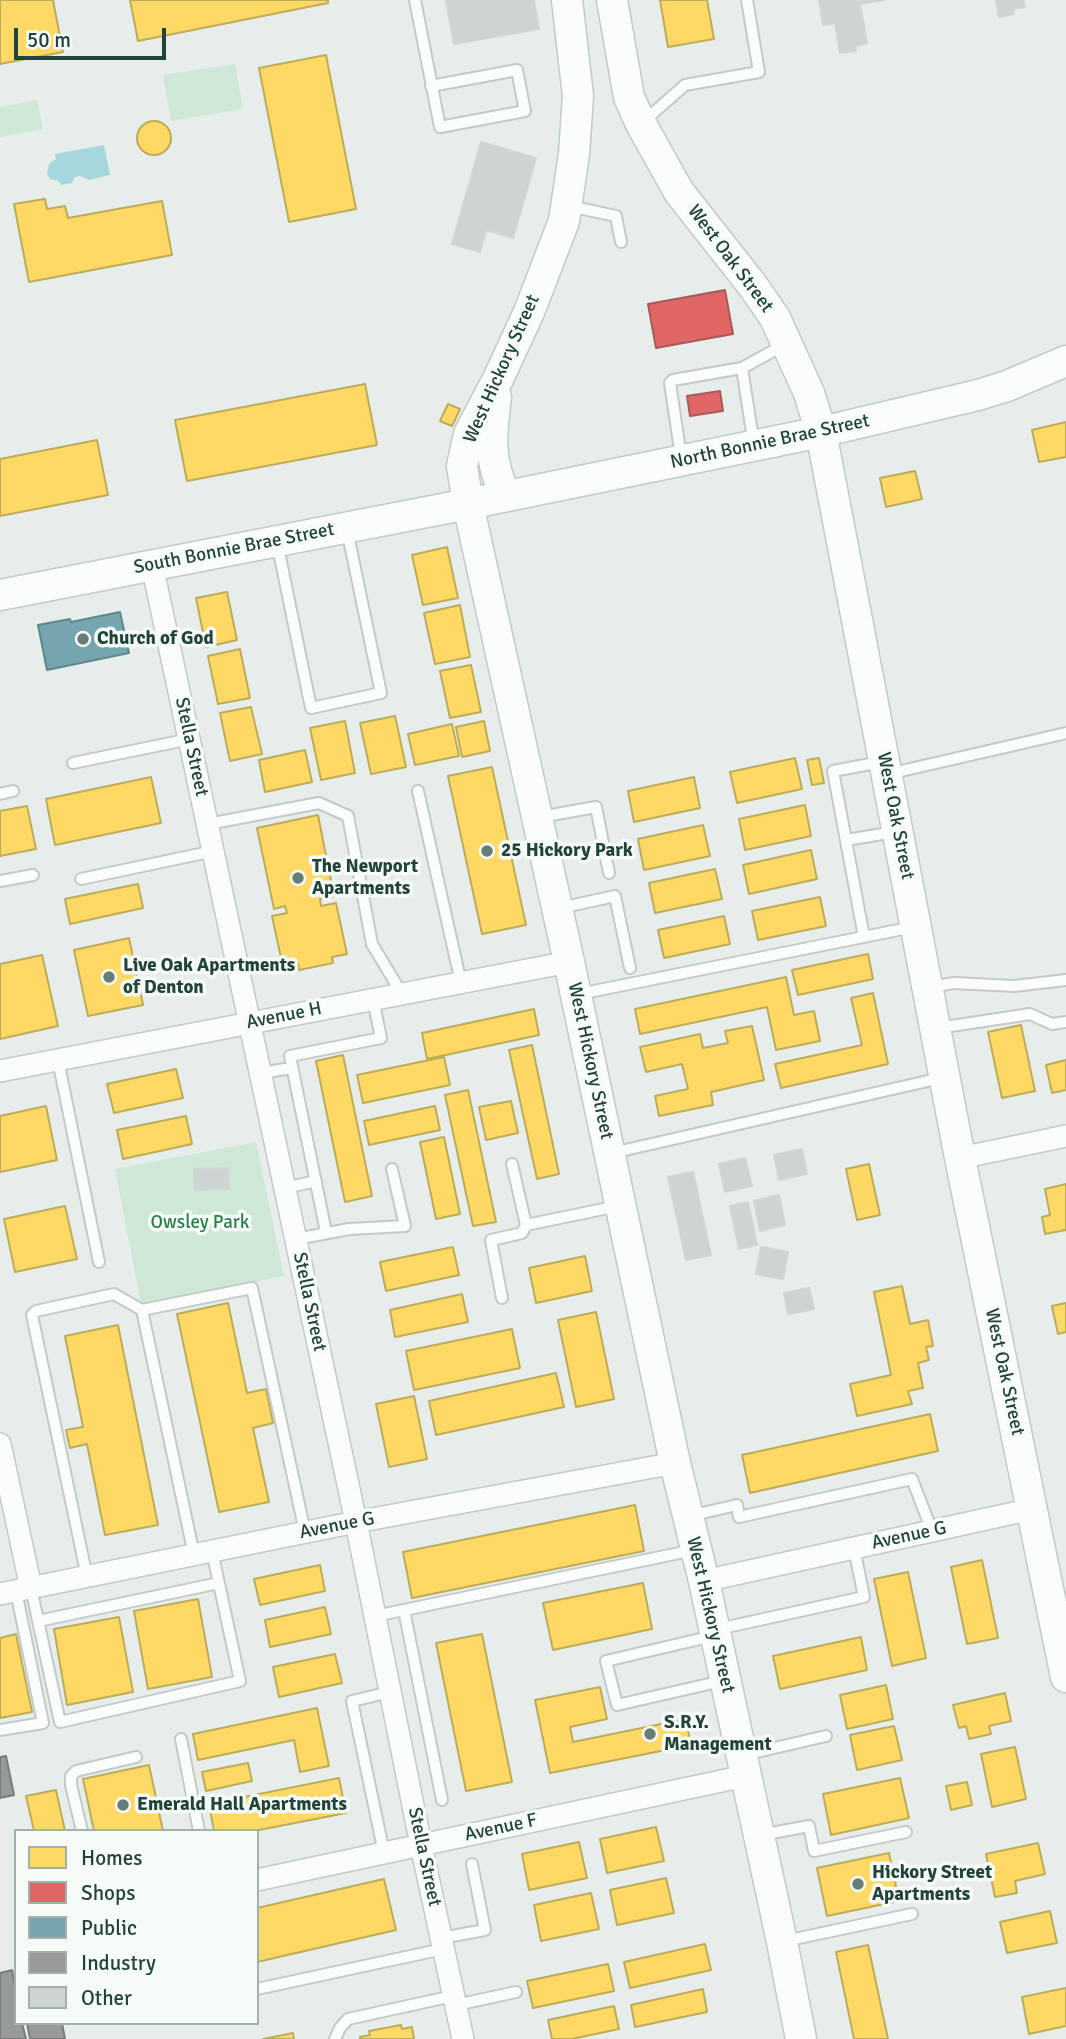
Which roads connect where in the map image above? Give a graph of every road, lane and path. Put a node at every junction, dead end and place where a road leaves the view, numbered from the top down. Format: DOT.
graph roads {
  1 [pos="415,0"];
  2 [pos="567,0"];
  3 [pos="612,0"];
  4 [pos="747,0"];
  5 [pos="432,86"];
  6 [pos="578,96"];
  7 [pos="629,97"];
  8 [pos="641,124"];
  9 [pos="567,205"];
  10 [pos="621,242"];
  11 [pos="787,344"];
  12 [pos="1066,360"];
  13 [pos="743,368"];
  14 [pos="498,379"];
  15 [pos="821,432"];
  16 [pos="754,446"];
  17 [pos="681,461"];
  18 [pos="506,496"];
  19 [pos="468,504"];
  20 [pos="346,527"];
  21 [pos="276,541"];
  22 [pos="152,565"];
  23 [pos="0,595"];
  24 [pos="1066,733"];
  25 [pos="190,739"];
  26 [pos="73,763"];
  27 [pos="885,768"];
  28 [pos="13,791"];
  29 [pos="418,791"];
  30 [pos="0,794"];
  31 [pos="537,818"];
  32 [pos="208,824"];
  33 [pos="898,832"];
  34 [pos="846,840"];
  35 [pos="214,851"];
  36 [pos="609,873"];
  37 [pos="33,875"];
  38 [pos="81,879"];
  39 [pos="0,881"];
  40 [pos="557,909"];
  41 [pos="915,926"];
  42 [pos="864,937"];
  43 [pos="569,962"];
  44 [pos="630,968"];
  45 [pos="1066,980"];
  46 [pos="461,983"];
  47 [pos="928,988"];
  48 [pos="402,994"];
  49 [pos="576,995"];
  50 [pos="373,999"];
  51 [pos="1066,1022"];
  52 [pos="250,1023"];
  53 [pos="935,1028"];
  54 [pos="58,1060"];
  55 [pos="292,1068"];
  56 [pos="0,1071"];
  57 [pos="260,1073"];
  58 [pos="944,1077"];
  59 [pos="1066,1136"];
  60 [pos="610,1154"];
  61 [pos="960,1158"];
  62 [pos="512,1164"];
  63 [pos="392,1169"];
  64 [pos="316,1181"];
  65 [pos="285,1188"];
  66 [pos="621,1206"];
  67 [pos="526,1225"];
  68 [pos="326,1232"];
  69 [pos="296,1239"];
  70 [pos="99,1262"];
  71 [pos="502,1298"];
  72 [pos="142,1310"];
  73 [pos="0,1444"];
  74 [pos="675,1463"];
  75 [pos="1032,1509"];
  76 [pos="688,1516"];
  77 [pos="356,1522"];
  78 [pos="932,1531"];
  79 [pos="305,1532"];
  80 [pos="854,1548"];
  81 [pos="696,1550"];
  82 [pos="203,1553"];
  83 [pos="87,1577"];
  84 [pos="704,1581"];
  85 [pos="219,1583"];
  86 [pos="15,1591"];
  87 [pos="404,1609"];
  88 [pos="375,1616"];
  89 [pos="38,1621"];
  90 [pos="715,1632"];
  91 [pos="1066,1678"];
  92 [pos="725,1681"];
  93 [pos="390,1692"];
  94 [pos="0,1730"];
  95 [pos="826,1736"];
  96 [pos="181,1739"];
  97 [pos="136,1757"];
  98 [pos="743,1766"];
  99 [pos="442,1800"];
  100 [pos="82,1829"];
  101 [pos="199,1829"];
  102 [pos="906,1832"];
  103 [pos="758,1835"];
  104 [pos="421,1845"];
  105 [pos="384,1853"];
  106 [pos="472,1864"];
  107 [pos="259,1880"];
  108 [pos="912,1914"];
  109 [pos="782,1942"];
  110 [pos="442,1944"];
  111 [pos="259,1989"];
  112 [pos="516,1992"];
  113 [pos="454,2001"];
  114 [pos="335,2039"];
  115 [pos="463,2039"];
  116 [pos="801,2039"];
  1 -- 5 [label="lane"];
  2 -- 6 [label="main road"];
  3 -- 7 [label="main road, West Oak Street"];
  4 -- 8 [label="lane"];
  5 -- 5 [label="lane"];
  6 -- 7 [label="main road"];
  6 -- 9 [label="main road, West Hickory Street"];
  7 -- 8 [label="main road, West Oak Street"];
  8 -- 11 [label="main road, West Oak Street"];
  9 -- 10 [label="lane"];
  9 -- 14 [label="main road, West Hickory Street"];
  11 -- 13 [label="lane"];
  11 -- 15 [label="main road, West Oak Street"];
  12 -- 15 [label="main road, North Bonnie Brae Street"];
  13 -- 16 [label="lane"];
  13 -- 17 [label="lane"];
  14 -- 18 [label="main road"];
  14 -- 19 [label="main road, West Hickory Street"];
  15 -- 16 [label="main road, North Bonnie Brae Street"];
  15 -- 27 [label="main road, West Oak Street"];
  16 -- 17 [label="main road, North Bonnie Brae Street"];
  17 -- 18 [label="main road, North Bonnie Brae Street"];
  18 -- 19 [label="main road, North Bonnie Brae Street"];
  19 -- 20 [label="main road, South Bonnie Brae Street"];
  19 -- 31 [label="main road, West Hickory Street"];
  20 -- 21 [label="main road, South Bonnie Brae Street"];
  20 -- 21 [label="lane"];
  21 -- 22 [label="main road, South Bonnie Brae Street"];
  22 -- 23 [label="main road, South Bonnie Brae Street"];
  22 -- 25 [label="street, Stella Street"];
  24 -- 27 [label="lane"];
  25 -- 26 [label="lane"];
  25 -- 32 [label="street, Stella Street"];
  27 -- 33 [label="main road, West Oak Street"];
  27 -- 34 [label="lane"];
  28 -- 30 [label="lane"];
  29 -- 46 [label="lane"];
  31 -- 36 [label="lane"];
  31 -- 40 [label="main road, West Hickory Street"];
  32 -- 35 [label="street, Stella Street"];
  32 -- 48 [label="lane"];
  33 -- 34 [label="lane"];
  33 -- 41 [label="main road, West Oak Street"];
  34 -- 42 [label="lane"];
  35 -- 38 [label="lane"];
  35 -- 52 [label="street, Stella Street"];
  37 -- 39 [label="lane"];
  40 -- 43 [label="main road, West Hickory Street"];
  40 -- 44 [label="lane"];
  41 -- 42 [label="lane"];
  41 -- 47 [label="main road, West Oak Street"];
  42 -- 49 [label="lane"];
  43 -- 46 [label="street, Avenue H"];
  43 -- 49 [label="main road, West Hickory Street"];
  45 -- 47 [label="lane"];
  46 -- 48 [label="street, Avenue H"];
  47 -- 53 [label="main road, West Oak Street"];
  48 -- 50 [label="street, Avenue H"];
  49 -- 60 [label="main road, West Hickory Street"];
  50 -- 52 [label="street, Avenue H"];
  50 -- 55 [label="lane"];
  51 -- 53 [label="lane"];
  52 -- 54 [label="street, Avenue H"];
  52 -- 57 [label="street, Stella Street"];
  53 -- 58 [label="main road, West Oak Street"];
  54 -- 56 [label="street, Avenue H"];
  54 -- 70 [label="lane"];
  55 -- 57 [label="lane"];
  55 -- 64 [label="lane"];
  57 -- 65 [label="street, Stella Street"];
  58 -- 60 [label="lane"];
  58 -- 61 [label="main road, West Oak Street"];
  59 -- 61 [label="street"];
  60 -- 66 [label="main road, West Hickory Street"];
  61 -- 75 [label="main road, West Oak Street"];
  62 -- 67 [label="lane"];
  63 -- 68 [label="lane"];
  64 -- 65 [label="lane"];
  64 -- 68 [label="lane"];
  65 -- 69 [label="street, Stella Street"];
  66 -- 67 [label="lane"];
  66 -- 74 [label="main road, West Hickory Street"];
  67 -- 71 [label="lane"];
  68 -- 69 [label="lane"];
  69 -- 77 [label="street, Stella Street"];
  72 -- 79 [label="lane"];
  72 -- 82 [label="lane"];
  72 -- 83 [label="lane"];
  73 -- 86 [label="street"];
  74 -- 76 [label="main road, West Hickory Street"];
  74 -- 77 [label="street, Avenue G"];
  75 -- 78 [label="street, Avenue G"];
  75 -- 91 [label="main road, West Oak Street"];
  76 -- 78 [label="lane"];
  76 -- 81 [label="main road, West Hickory Street"];
  77 -- 79 [label="street, Avenue G"];
  77 -- 88 [label="street, Stella Street"];
  78 -- 80 [label="street, Avenue G"];
  79 -- 82 [label="street, Avenue G"];
  80 -- 84 [label="street, Avenue G"];
  80 -- 90 [label="lane"];
  81 -- 84 [label="main road, West Hickory Street"];
  81 -- 87 [label="lane"];
  82 -- 83 [label="street, Avenue G"];
  82 -- 85 [label="lane"];
  83 -- 86 [label="street, Avenue G"];
  84 -- 90 [label="main road, West Hickory Street"];
  85 -- 89 [label="lane"];
  85 -- 89 [label="lane"];
  86 -- 89 [label="lane"];
  86 -- 94 [label="lane"];
  87 -- 88 [label="lane"];
  87 -- 99 [label="lane"];
  88 -- 93 [label="street, Stella Street"];
  90 -- 92 [label="main road, West Hickory Street"];
  90 -- 92 [label="lane"];
  92 -- 98 [label="main road, West Hickory Street"];
  93 -- 104 [label="street, Stella Street"];
  93 -- 105 [label="lane"];
  95 -- 98 [label="lane"];
  96 -- 101 [label="lane"];
  97 -- 100 [label="lane"];
  98 -- 103 [label="main road, West Hickory Street"];
  98 -- 104 [label="street, Avenue F"];
  102 -- 103 [label="lane"];
  103 -- 109 [label="main road, West Hickory Street"];
  104 -- 105 [label="street, Avenue F"];
  104 -- 110 [label="street, Stella Street"];
  105 -- 107 [label="street, Avenue F"];
  106 -- 110 [label="lane"];
  108 -- 109 [label="lane"];
  109 -- 116 [label="main road, West Hickory Street"];
  110 -- 111 [label="lane"];
  110 -- 113 [label="street, Stella Street"];
  112 -- 113 [label="lane"];
  113 -- 114 [label="lane"];
  113 -- 115 [label="street, Stella Street"];
}
